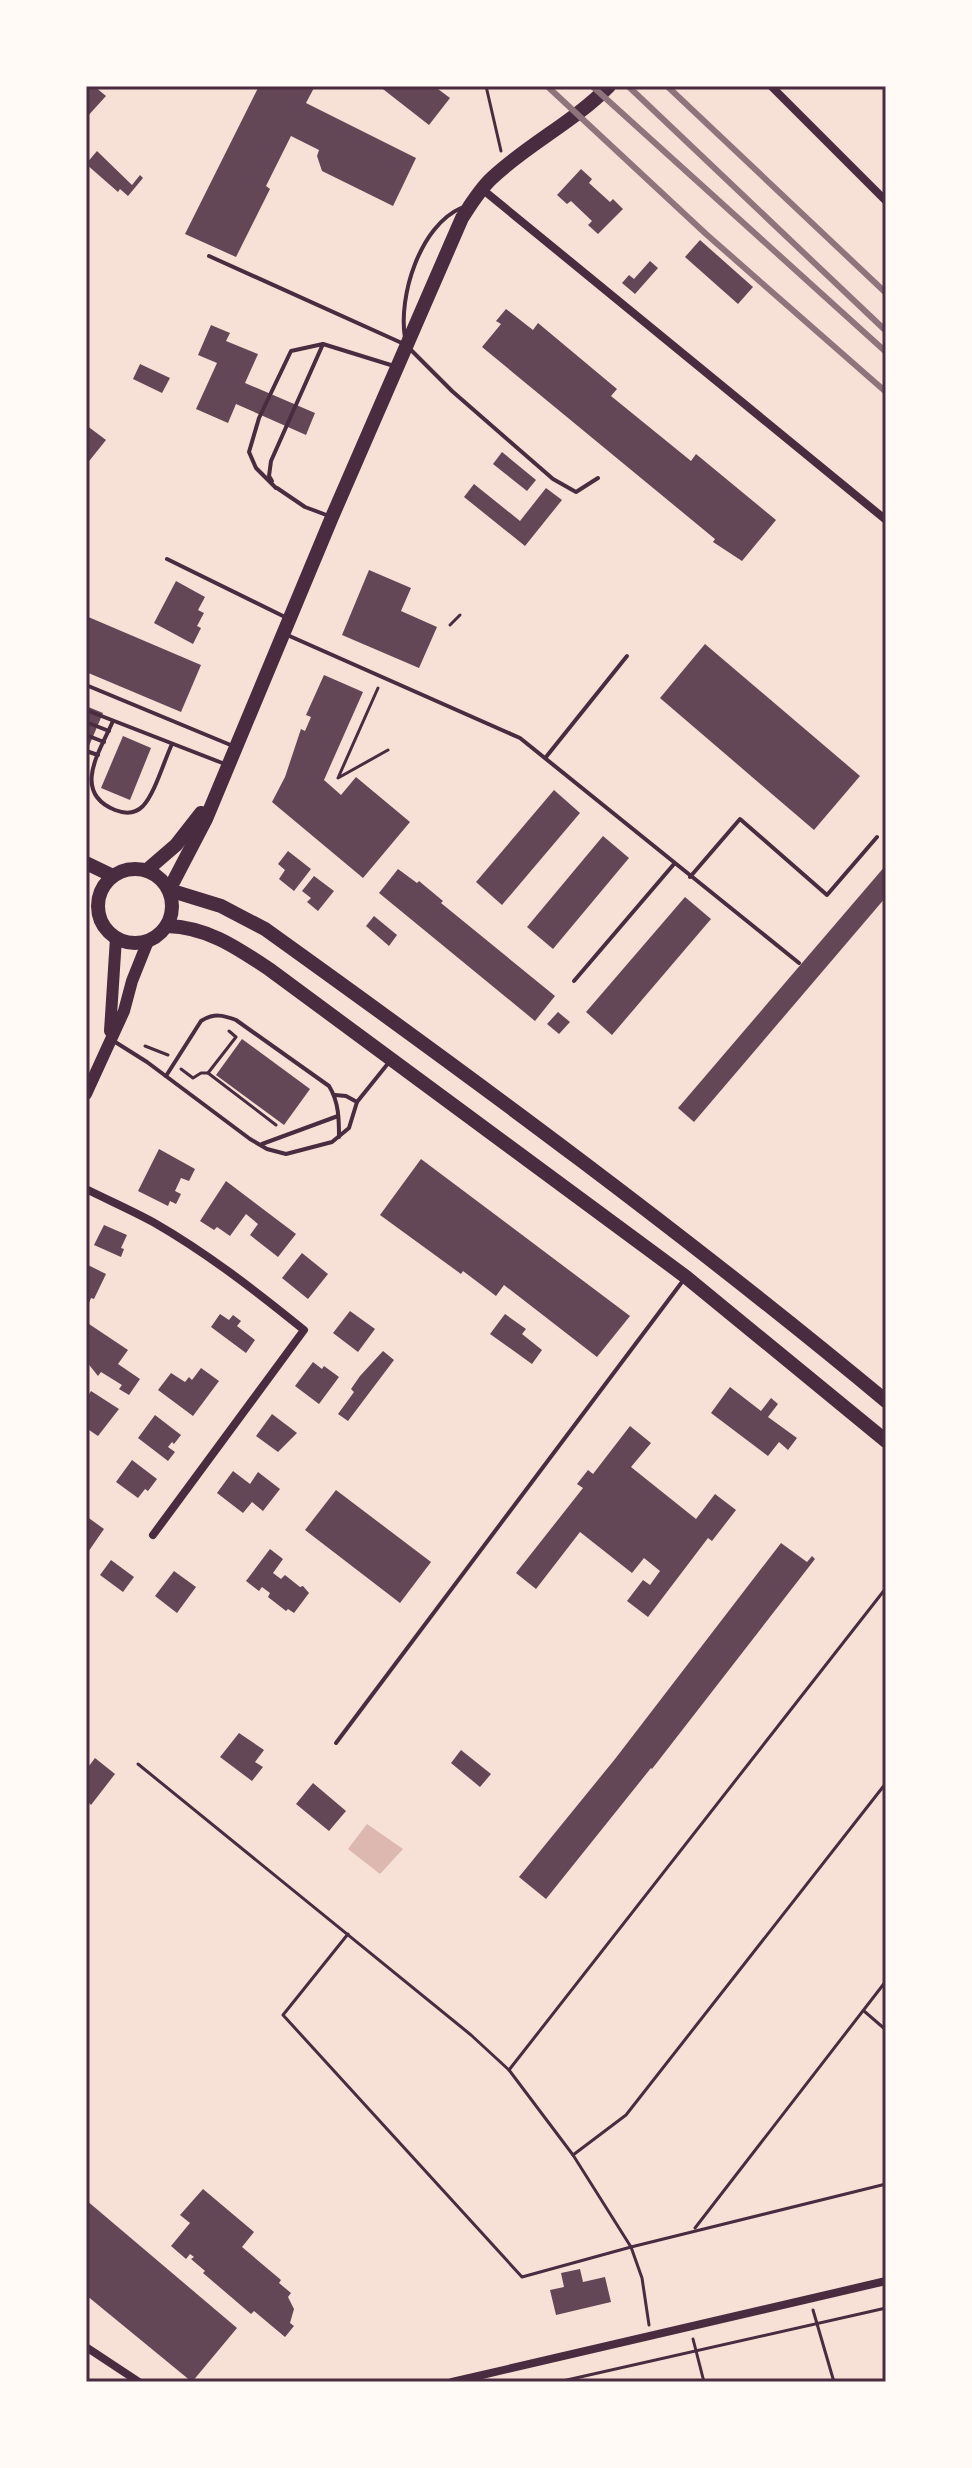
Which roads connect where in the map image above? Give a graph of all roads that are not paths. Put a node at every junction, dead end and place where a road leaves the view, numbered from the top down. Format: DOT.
graph roads {
  1 [pos="609,86"];
  2 [pos="771,86"];
  3 [pos="482,189"];
  4 [pos="886,201"];
  5 [pos="471,205"];
  6 [pos="209,256"];
  7 [pos="323,344"];
  8 [pos="406,345"];
  9 [pos="397,367"];
  10 [pos="598,478"];
  11 [pos="276,488"];
  12 [pos="332,517"];
  13 [pos="886,520"];
  14 [pos="167,559"];
  15 [pos="286,626"];
  16 [pos="627,656"];
  17 [pos="86,685"];
  18 [pos="86,710"];
  19 [pos="113,721"];
  20 [pos="86,722"];
  21 [pos="109,731"];
  22 [pos="86,735"];
  23 [pos="104,742"];
  24 [pos="172,744"];
  25 [pos="235,747"];
  26 [pos="86,751"];
  27 [pos="98,755"];
  28 [pos="546,757"];
  29 [pos="227,765"];
  30 [pos="86,767"];
  31 [pos="92,770"];
  32 [pos="217,790"];
  33 [pos="877,837"];
  34 [pos="86,863"];
  35 [pos="674,864"];
  36 [pos="147,870"];
  37 [pos="113,876"];
  38 [pos="690,877"];
  39 [pos="169,890"];
  40 [pos="86,901"];
  41 [pos="98,912"];
  42 [pos="167,926"];
  43 [pos="116,938"];
  44 [pos="148,941"];
  45 [pos="799,963"];
  46 [pos="574,981"];
  47 [pos="110,1038"];
  48 [pos="392,1059"];
  49 [pos="165,1077"];
  50 [pos="86,1094"];
  51 [pos="335,1095"];
  52 [pos="357,1102"];
  53 [pos="338,1116"];
  54 [pos="339,1137"];
  55 [pos="260,1145"];
  56 [pos="86,1189"];
  57 [pos="686,1277"];
  58 [pos="886,1401"];
  59 [pos="886,1441"];
  60 [pos="153,1535"];
  61 [pos="336,1743"];
  62 [pos="886,2281"];
  63 [pos="86,2347"];
  64 [pos="139,2382"];
  65 [pos="452,2382"];
  1 -- 3 [label="main road"];
  2 -- 4 [label="street"];
  3 -- 5 [label="main road"];
  3 -- 13 [label="street"];
  5 -- 8 [label="main road"];
  5 -- 8 [label="lane"];
  6 -- 8 [label="lane"];
  7 -- 9 [label="lane"];
  7 -- 11 [label="lane"];
  7 -- 11 [label="lane"];
  8 -- 9 [label="main road"];
  8 -- 10 [label="lane"];
  9 -- 12 [label="main road"];
  11 -- 12 [label="lane"];
  12 -- 15 [label="main road"];
  14 -- 15 [label="lane"];
  15 -- 25 [label="main road"];
  15 -- 28 [label="lane"];
  16 -- 28 [label="lane"];
  17 -- 25 [label="lane"];
  18 -- 19 [label="lane"];
  19 -- 21 [label="lane"];
  19 -- 24 [label="lane"];
  20 -- 21 [label="lane"];
  21 -- 23 [label="lane"];
  22 -- 23 [label="lane"];
  23 -- 27 [label="lane"];
  24 -- 29 [label="lane"];
  24 -- 31 [label="lane"];
  25 -- 29 [label="main road"];
  26 -- 27 [label="lane"];
  27 -- 31 [label="lane"];
  28 -- 35 [label="lane"];
  29 -- 32 [label="main road"];
  30 -- 31 [label="lane"];
  32 -- 36 [label="main road"];
  32 -- 39 [label="main road"];
  33 -- 38 [label="lane"];
  34 -- 37 [label="main road"];
  35 -- 38 [label="lane"];
  35 -- 46 [label="lane"];
  36 -- 37 [label="main road"];
  36 -- 39 [label="main road"];
  37 -- 41 [label="main road"];
  38 -- 45 [label="lane"];
  39 -- 42 [label="main road"];
  39 -- 58 [label="main road"];
  40 -- 41 [label="main road"];
  41 -- 43 [label="main road"];
  42 -- 44 [label="main road"];
  42 -- 48 [label="main road"];
  43 -- 44 [label="main road"];
  43 -- 47 [label="main road"];
  44 -- 47 [label="main road"];
  47 -- 49 [label="lane"];
  47 -- 50 [label="main road"];
  48 -- 52 [label="lane"];
  48 -- 57 [label="main road"];
  49 -- 51 [label="lane"];
  49 -- 55 [label="lane"];
  51 -- 52 [label="lane"];
  51 -- 53 [label="lane"];
  52 -- 54 [label="lane"];
  53 -- 54 [label="lane"];
  53 -- 55 [label="lane"];
  54 -- 55 [label="lane"];
  56 -- 60 [label="street"];
  57 -- 59 [label="main road"];
  57 -- 61 [label="lane"];
  62 -- 65 [label="street"];
  63 -- 64 [label="street"];
}
